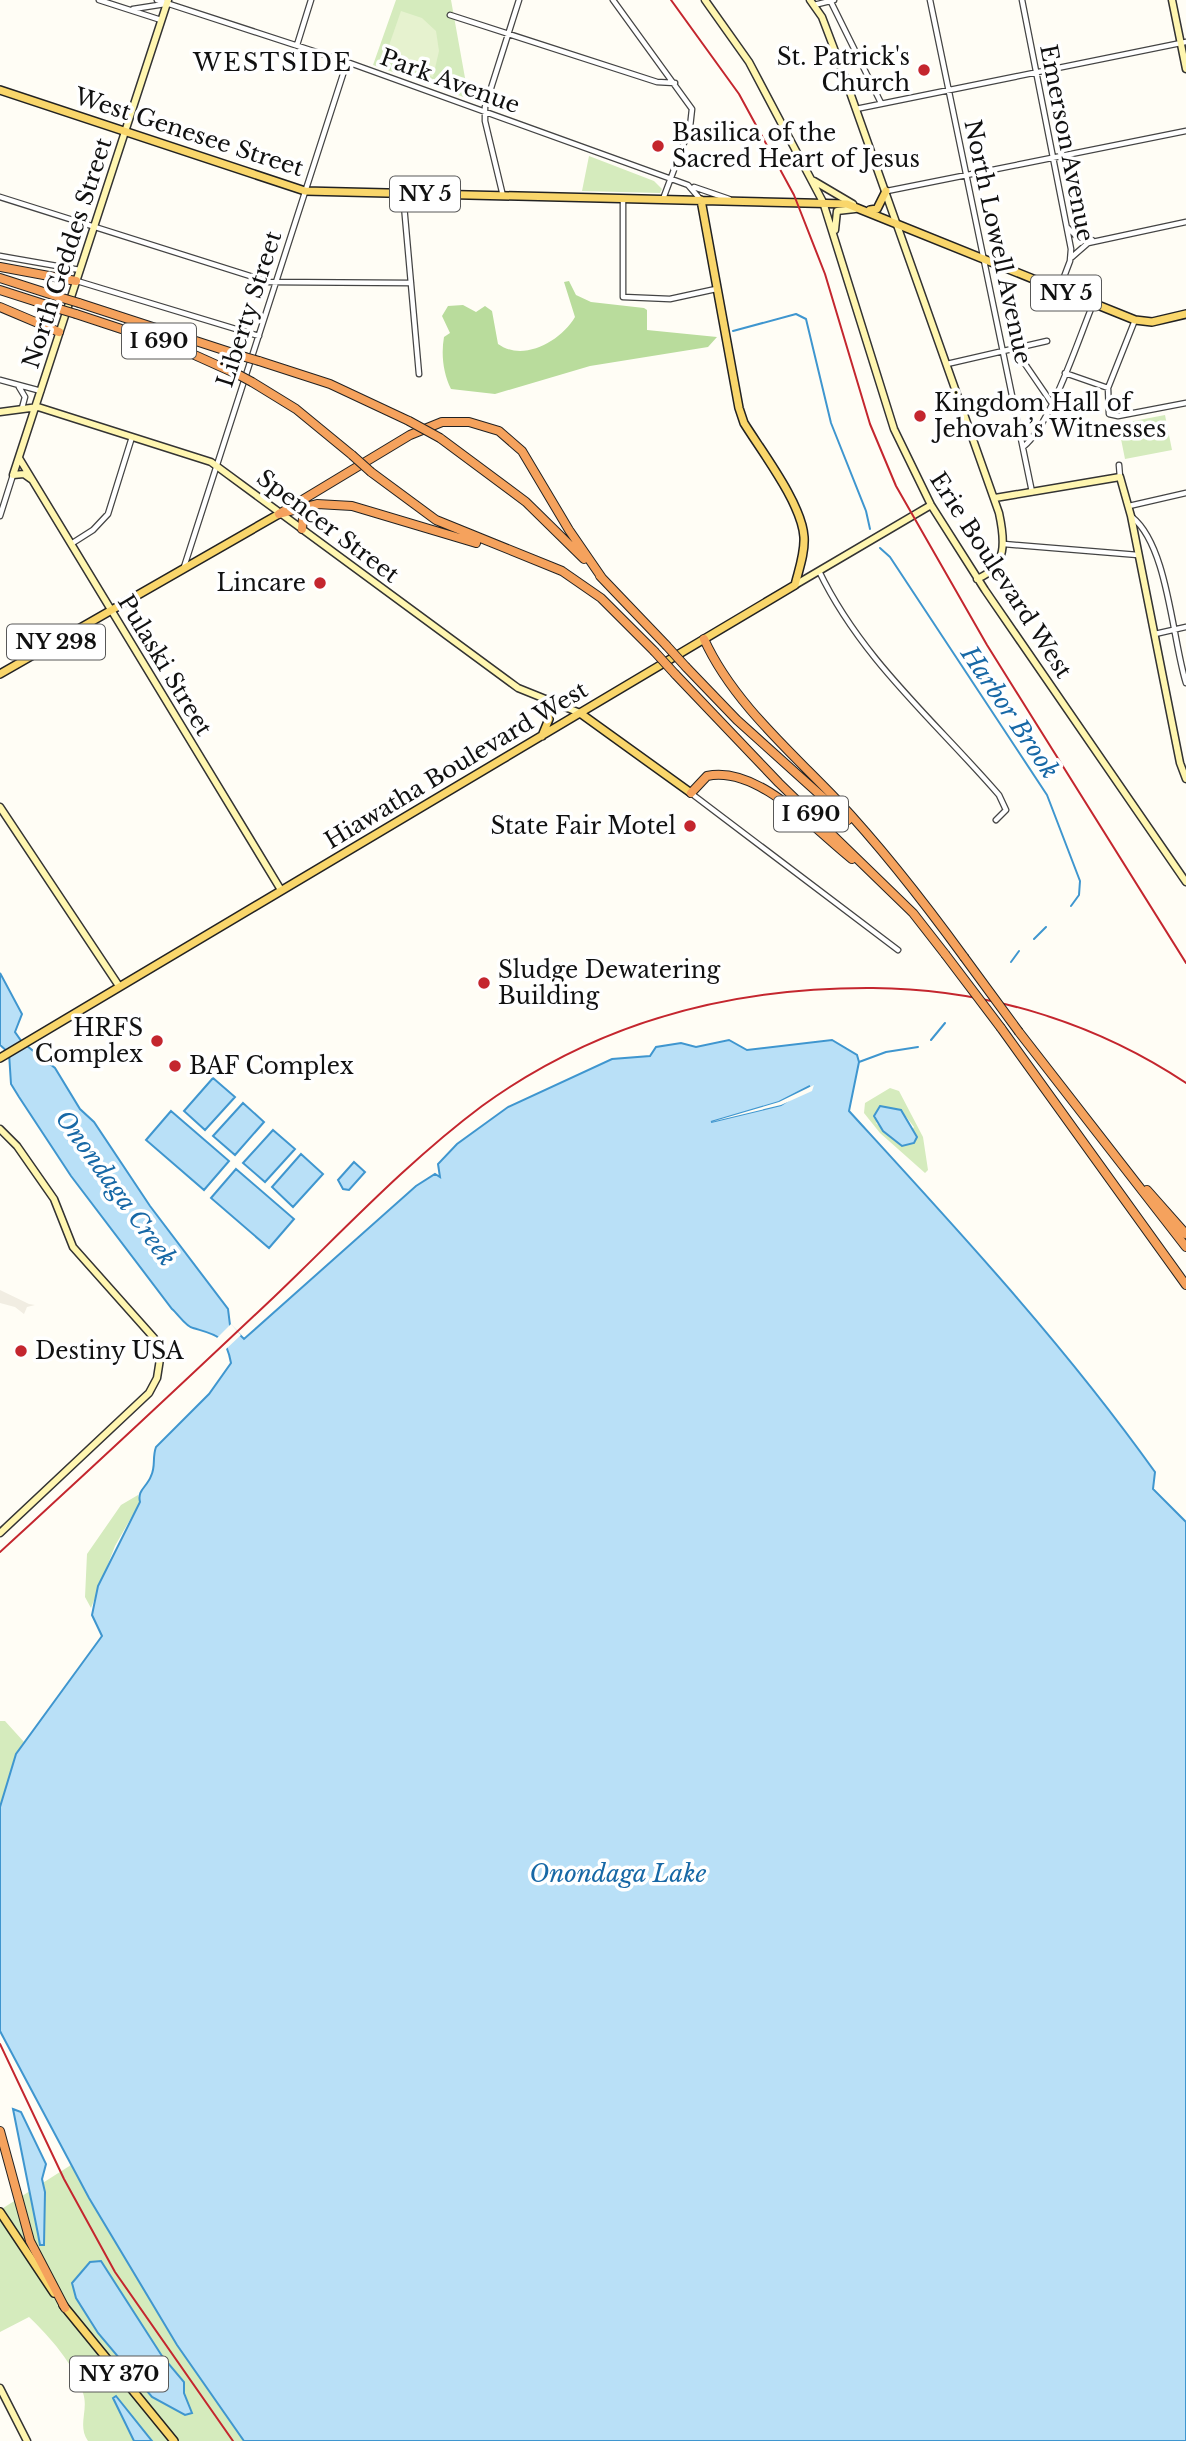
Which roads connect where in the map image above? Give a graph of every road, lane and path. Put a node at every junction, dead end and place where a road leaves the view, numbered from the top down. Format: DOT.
graph roads {
  1 [pos="99,0"];
  2 [pos="157,0"];
  3 [pos="311,0"];
  4 [pos="519,0"];
  5 [pos="613,0"];
  6 [pos="705,0"];
  7 [pos="831,0"];
  8 [pos="929,0"];
  9 [pos="1022,0"];
  10 [pos="1172,0"];
  11 [pos="167,2"];
  12 [pos="812,3"];
  13 [pos="128,9"];
  14 [pos="450,15"];
  15 [pos="161,20"];
  16 [pos="508,34"];
  17 [pos="1183,42"];
  18 [pos="297,46"];
  19 [pos="347,62"];
  20 [pos="1186,69"];
  21 [pos="1035,71"];
  22 [pos="675,83"];
  23 [pos="948,89"];
  24 [pos="0,90"];
  25 [pos="881,103"];
  26 [pos="856,109"];
  27 [pos="485,112"];
  28 [pos="1186,131"];
  29 [pos="125,132"];
  30 [pos="1053,158"];
  31 [pos="965,176"];
  32 [pos="670,179"];
  33 [pos="812,179"];
  34 [pos="688,185"];
  35 [pos="305,191"];
  36 [pos="886,191"];
  37 [pos="403,194"];
  38 [pos="503,196"];
  39 [pos="0,197"];
  40 [pos="623,198"];
  41 [pos="663,199"];
  42 [pos="701,200"];
  43 [pos="733,201"];
  44 [pos="823,202"];
  45 [pos="863,209"];
  46 [pos="1186,222"];
  47 [pos="895,223"];
  48 [pos="1066,225"];
  49 [pos="94,226"];
  50 [pos="836,237"];
  51 [pos="1097,241"];
  52 [pos="0,256"];
  53 [pos="985,261"];
  54 [pos="1070,261"];
  55 [pos="0,267"];
  56 [pos="80,270"];
  57 [pos="0,278"];
  58 [pos="76,281"];
  59 [pos="275,282"];
  60 [pos="411,283"];
  61 [pos="716,289"];
  62 [pos="0,290"];
  63 [pos="1059,291"];
  64 [pos="1093,304"];
  65 [pos="0,307"];
  66 [pos="1186,314"];
  67 [pos="1135,320"];
  68 [pos="59,332"];
  69 [pos="259,336"];
  70 [pos="1047,341"];
  71 [pos="1014,348"];
  72 [pos="1003,352"];
  73 [pos="946,364"];
  74 [pos="1065,373"];
  75 [pos="419,374"];
  76 [pos="0,380"];
  77 [pos="18,387"];
  78 [pos="1108,388"];
  79 [pos="41,391"];
  80 [pos="1051,402"];
  81 [pos="1186,403"];
  82 [pos="36,407"];
  83 [pos="22,408"];
  84 [pos="0,412"];
  85 [pos="132,436"];
  86 [pos="1023,447"];
  87 [pos="19,458"];
  88 [pos="1119,465"];
  89 [pos="217,466"];
  90 [pos="13,475"];
  91 [pos="1120,477"];
  92 [pos="31,479"];
  93 [pos="1032,492"];
  94 [pos="1186,494"];
  95 [pos="995,498"];
  96 [pos="931,505"];
  97 [pos="1129,506"];
  98 [pos="304,507"];
  99 [pos="279,514"];
  100 [pos="0,516"];
  101 [pos="1131,516"];
  102 [pos="302,529"];
  103 [pos="71,544"];
  104 [pos="1004,544"];
  105 [pos="506,549"];
  106 [pos="1138,555"];
  107 [pos="184,567"];
  108 [pos="818,570"];
  109 [pos="603,578"];
  110 [pos="977,579"];
  111 [pos="795,584"];
  112 [pos="111,610"];
  113 [pos="1186,627"];
  114 [pos="1173,630"];
  115 [pos="1154,635"];
  116 [pos="704,639"];
  117 [pos="0,674"];
  118 [pos="1186,683"];
  119 [pos="544,701"];
  120 [pos="580,713"];
  121 [pos="541,737"];
  122 [pos="1186,779"];
  123 [pos="691,793"];
  124 [pos="0,807"];
  125 [pos="996,820"];
  126 [pos="873,844"];
  127 [pos="1186,882"];
  128 [pos="885,884"];
  129 [pos="281,890"];
  130 [pos="898,950"];
  131 [pos="119,986"];
  132 [pos="0,1058"];
  133 [pos="0,1129"];
  134 [pos="1123,1166"];
  135 [pos="1186,1234"];
  136 [pos="1186,1247"];
  137 [pos="1186,1285"];
  138 [pos="0,1533"];
  139 [pos="0,2131"];
  140 [pos="0,2212"];
  141 [pos="65,2308"];
  142 [pos="0,2388"];
  143 [pos="27,2441"];
  144 [pos="174,2441"];
  1 -- 13 [label="street"];
  2 -- 11 [label="street, Park Avenue"];
  3 -- 18 [label="street"];
  4 -- 16 [label="street"];
  5 -- 22 [label="street"];
  6 -- 33 [label="street, Erie Boulevard West"];
  7 -- 12 [label="street"];
  7 -- 25 [label="street"];
  8 -- 23 [label="street, North Lowell Avenue"];
  9 -- 21 [label="street, Emerson Avenue"];
  10 -- 17 [label="street"];
  11 -- 13 [label="street"];
  11 -- 15 [label="street, North Geddes Street"];
  11 -- 18 [label="street, Park Avenue"];
  12 -- 26 [label="street"];
  13 -- 15 [label="street"];
  14 -- 16 [label="street"];
  15 -- 29 [label="street, North Geddes Street"];
  16 -- 22 [label="street"];
  16 -- 27 [label="street"];
  17 -- 20 [label="street"];
  17 -- 21 [label="street"];
  18 -- 19 [label="street, Park Avenue"];
  19 -- 27 [label="street, Park Avenue"];
  19 -- 35 [label="street, Liberty Street"];
  21 -- 23 [label="street"];
  21 -- 30 [label="street, Emerson Avenue"];
  22 -- 32 [label="street"];
  23 -- 25 [label="street"];
  23 -- 31 [label="street, North Lowell Avenue"];
  24 -- 29 [label="main road, West Genesee Street / NY 5"];
  25 -- 26 [label="street"];
  26 -- 36 [label="street"];
  27 -- 32 [label="street, Park Avenue"];
  27 -- 38 [label="street"];
  28 -- 30 [label="street"];
  29 -- 35 [label="main road, West Genesee Street / NY 5"];
  29 -- 49 [label="street, North Geddes Street"];
  30 -- 31 [label="street"];
  30 -- 48 [label="street, Emerson Avenue"];
  31 -- 36 [label="street"];
  31 -- 53 [label="street, North Lowell Avenue"];
  32 -- 34 [label="street, Park Avenue"];
  32 -- 41 [label="street"];
  33 -- 44 [label="street, Erie Boulevard West"];
  33 -- 45 [label="street"];
  34 -- 42 [label="street"];
  34 -- 43 [label="street, Park Avenue"];
  35 -- 37 [label="main road, West Genesee Street / NY 5"];
  35 -- 59 [label="street, Liberty Street"];
  36 -- 45 [label="main road"];
  36 -- 47 [label="street"];
  37 -- 38 [label="main road, West Genesee Street / NY 5"];
  37 -- 60 [label="street"];
  38 -- 40 [label="main road, West Genesee Street / NY 5"];
  39 -- 49 [label="street"];
  40 -- 41 [label="main road, West Genesee Street / NY 5"];
  40 -- 61 [label="street"];
  41 -- 42 [label="main road, West Genesee Street / NY 5"];
  42 -- 43 [label="main road, West Genesee Street / NY 5"];
  42 -- 61 [label="main road"];
  43 -- 44 [label="main road, West Genesee Street / NY 5"];
  44 -- 45 [label="main road, West Genesee Street / NY 5"];
  44 -- 50 [label="street, Erie Boulevard West"];
  45 -- 47 [label="main road, West Genesee Street / NY 5"];
  45 -- 50 [label="street"];
  46 -- 51 [label="street"];
  47 -- 53 [label="main road, West Genesee Street / NY 5"];
  47 -- 73 [label="street"];
  48 -- 51 [label="street"];
  48 -- 54 [label="street, Emerson Avenue"];
  49 -- 56 [label="street, North Geddes Street"];
  49 -- 59 [label="street"];
  50 -- 96 [label="street, Erie Boulevard West"];
  51 -- 54 [label="street"];
  52 -- 56 [label="street"];
  53 -- 63 [label="main road, West Genesee Street / NY 5"];
  53 -- 72 [label="street, North Lowell Avenue"];
  54 -- 63 [label="street, Emerson Avenue"];
  55 -- 58 [label="highway"];
  56 -- 58 [label="street, North Geddes Street"];
  57 -- 109 [label="highway, I 690, bridge"];
  58 -- 68 [label="street, North Geddes Street"];
  58 -- 69 [label="street"];
  59 -- 60 [label="street"];
  59 -- 69 [label="street, Liberty Street"];
  60 -- 75 [label="street"];
  61 -- 111 [label="main road"];
  62 -- 105 [label="highway, I 690, bridge"];
  63 -- 64 [label="main road, West Genesee Street / NY 5"];
  64 -- 67 [label="main road, West Genesee Street / NY 5"];
  64 -- 74 [label="street"];
  65 -- 68 [label="highway"];
  66 -- 67 [label="main road, West Genesee Street / NY 5"];
  67 -- 78 [label="street"];
  68 -- 79 [label="street, North Geddes Street"];
  69 -- 89 [label="street, Liberty Street"];
  70 -- 71 [label="street"];
  71 -- 72 [label="street"];
  71 -- 80 [label="street"];
  72 -- 73 [label="street"];
  72 -- 86 [label="street, North Lowell Avenue"];
  73 -- 95 [label="street"];
  74 -- 78 [label="street"];
  74 -- 80 [label="street"];
  76 -- 77 [label="street"];
  77 -- 79 [label="street"];
  77 -- 83 [label="street"];
  78 -- 81 [label="street"];
  79 -- 82 [label="street, North Geddes Street"];
  80 -- 86 [label="street"];
  82 -- 83 [label="street"];
  82 -- 85 [label="street, Spencer Street"];
  82 -- 87 [label="street, North Geddes Street"];
  83 -- 84 [label="street"];
  85 -- 89 [label="street, Spencer Street"];
  85 -- 103 [label="street"];
  86 -- 93 [label="street, North Lowell Avenue"];
  87 -- 90 [label="street, North Geddes Street"];
  87 -- 92 [label="street, Pulaski Street"];
  88 -- 91 [label="street"];
  89 -- 99 [label="street, Spencer Street"];
  89 -- 107 [label="street, Liberty Street"];
  90 -- 92 [label="street"];
  90 -- 100 [label="street, North Geddes Street"];
  91 -- 93 [label="street"];
  91 -- 97 [label="street"];
  92 -- 103 [label="street, Pulaski Street"];
  93 -- 95 [label="street"];
  94 -- 97 [label="street"];
  95 -- 104 [label="street"];
  96 -- 108 [label="street, Hiawatha Boulevard West"];
  96 -- 110 [label="street, Erie Boulevard West"];
  97 -- 101 [label="street"];
  98 -- 99 [label="highway"];
  98 -- 102 [label="highway"];
  98 -- 105 [label="highway"];
  99 -- 102 [label="street, Spencer Street"];
  99 -- 107 [label="main road, NY 298"];
  99 -- 109 [label="highway"];
  101 -- 106 [label="street"];
  101 -- 114 [label="street"];
  102 -- 119 [label="street, Spencer Street"];
  103 -- 112 [label="street, Pulaski Street"];
  104 -- 106 [label="street"];
  104 -- 110 [label="street"];
  105 -- 128 [label="highway, I 690, bridge"];
  106 -- 115 [label="street"];
  107 -- 112 [label="main road, NY 298"];
  108 -- 111 [label="street, Hiawatha Boulevard West"];
  108 -- 125 [label="street"];
  109 -- 126 [label="highway, I 690, bridge"];
  110 -- 127 [label="street, Erie Boulevard West"];
  111 -- 116 [label="main road, Hiawatha Boulevard West"];
  112 -- 117 [label="main road, NY 298"];
  112 -- 129 [label="street, Pulaski Street"];
  113 -- 114 [label="street"];
  114 -- 115 [label="street"];
  114 -- 118 [label="street"];
  115 -- 122 [label="street"];
  116 -- 120 [label="main road, Hiawatha Boulevard West"];
  116 -- 126 [label="highway"];
  119 -- 120 [label="street, Spencer Street"];
  119 -- 121 [label="main road"];
  120 -- 121 [label="main road, Hiawatha Boulevard West"];
  120 -- 123 [label="main road"];
  121 -- 129 [label="main road, Hiawatha Boulevard West"];
  123 -- 128 [label="highway"];
  123 -- 130 [label="street"];
  124 -- 131 [label="street"];
  126 -- 134 [label="highway, I 690, bridge"];
  128 -- 137 [label="highway, I 690, bridge"];
  129 -- 131 [label="main road, Hiawatha Boulevard West"];
  131 -- 132 [label="main road, Hiawatha Boulevard West"];
  133 -- 138 [label="street"];
  134 -- 135 [label="highway"];
  134 -- 136 [label="highway, I 690"];
  139 -- 141 [label="highway"];
  140 -- 141 [label="main road, NY 370"];
  141 -- 144 [label="main road, NY 370"];
  142 -- 143 [label="street"];
}
